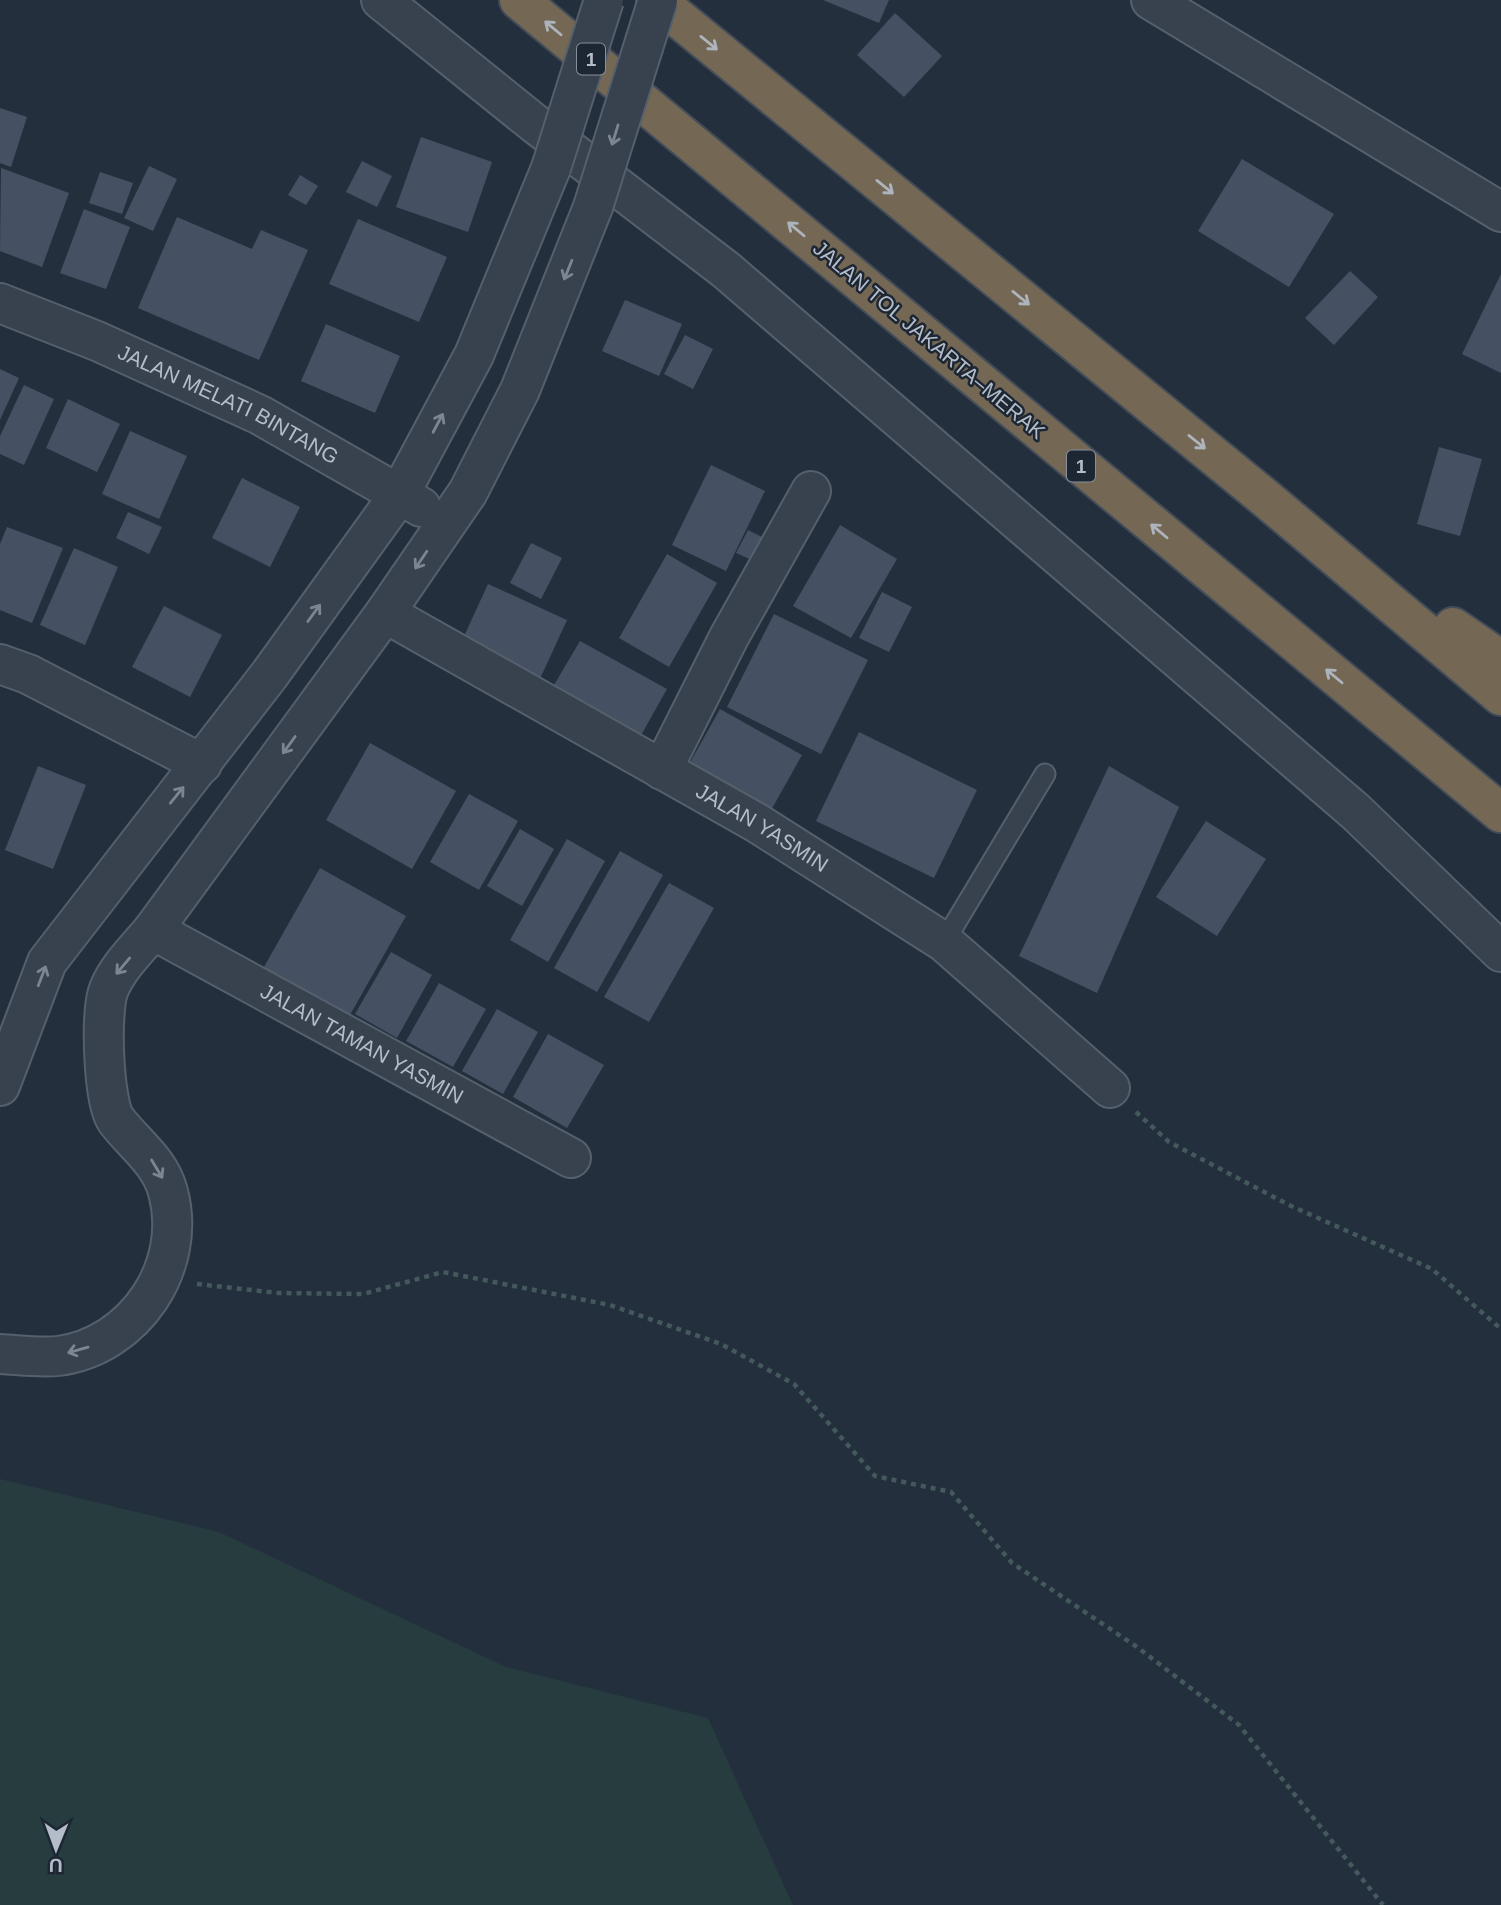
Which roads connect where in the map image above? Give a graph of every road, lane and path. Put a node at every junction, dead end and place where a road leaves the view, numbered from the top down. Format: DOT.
graph roads {
  1 [pos="382,0"];
  2 [pos="519,0"];
  3 [pos="604,0"];
  4 [pos="657,0"];
  5 [pos="1151,0"];
  6 [pos="1501,212"];
  7 [pos="0,303"];
  8 [pos="811,491"];
  9 [pos="400,495"];
  10 [pos="1264,497"];
  11 [pos="447,521"];
  12 [pos="385,613"];
  13 [pos="1501,660"];
  14 [pos="0,664"];
  15 [pos="1501,696"];
  16 [pos="1371,707"];
  17 [pos="202,764"];
  18 [pos="662,771"];
  19 [pos="1045,774"];
  20 [pos="1501,813"];
  21 [pos="1501,840"];
  22 [pos="153,930"];
  23 [pos="944,942"];
  24 [pos="1501,952"];
  25 [pos="13,1014"];
  26 [pos="0,1086"];
  27 [pos="1110,1088"];
  28 [pos="571,1158"];
  29 [pos="161,1280"];
  30 [pos="1501,1329"];
  31 [pos="0,1354"];
  32 [pos="1383,1905"];
  1 -- 24 [label="street"];
  16 -- 2 [label="highway, JALAN TOL JAKARTA–MERAK / 1, one-way"];
  9 -- 3 [label="street, one-way, bridge"];
  4 -- 10 [label="highway, one-way"];
  4 -- 11 [label="street, one-way, bridge"];
  5 -- 6 [label="street"];
  7 -- 9 [label="street, JALAN MELATI BINTANG"];
  8 -- 18 [label="street"];
  9 -- 11 [label="street, JALAN MELATI BINTANG"];
  17 -- 9 [label="street, one-way"];
  10 -- 13 [label="highway"];
  10 -- 15 [label="highway"];
  11 -- 12 [label="street, one-way"];
  12 -- 18 [label="street, JALAN YASMIN"];
  12 -- 22 [label="street, one-way"];
  14 -- 17 [label="street"];
  16 -- 20 [label="highway, JALAN TOL JAKARTA–MERAK / 1"];
  16 -- 21 [label="highway"];
  25 -- 17 [label="street, one-way"];
  18 -- 23 [label="street, JALAN YASMIN"];
  19 -- 23 [label="lane"];
  22 -- 28 [label="street, JALAN TAMAN YASMIN"];
  22 -- 29 [label="street, one-way"];
  23 -- 27 [label="street, JALAN YASMIN"];
  25 -- 26 [label="street"];
  27 -- 30 [label="path"];
  29 -- 31 [label="street, one-way"];
  29 -- 32 [label="path"];
}
